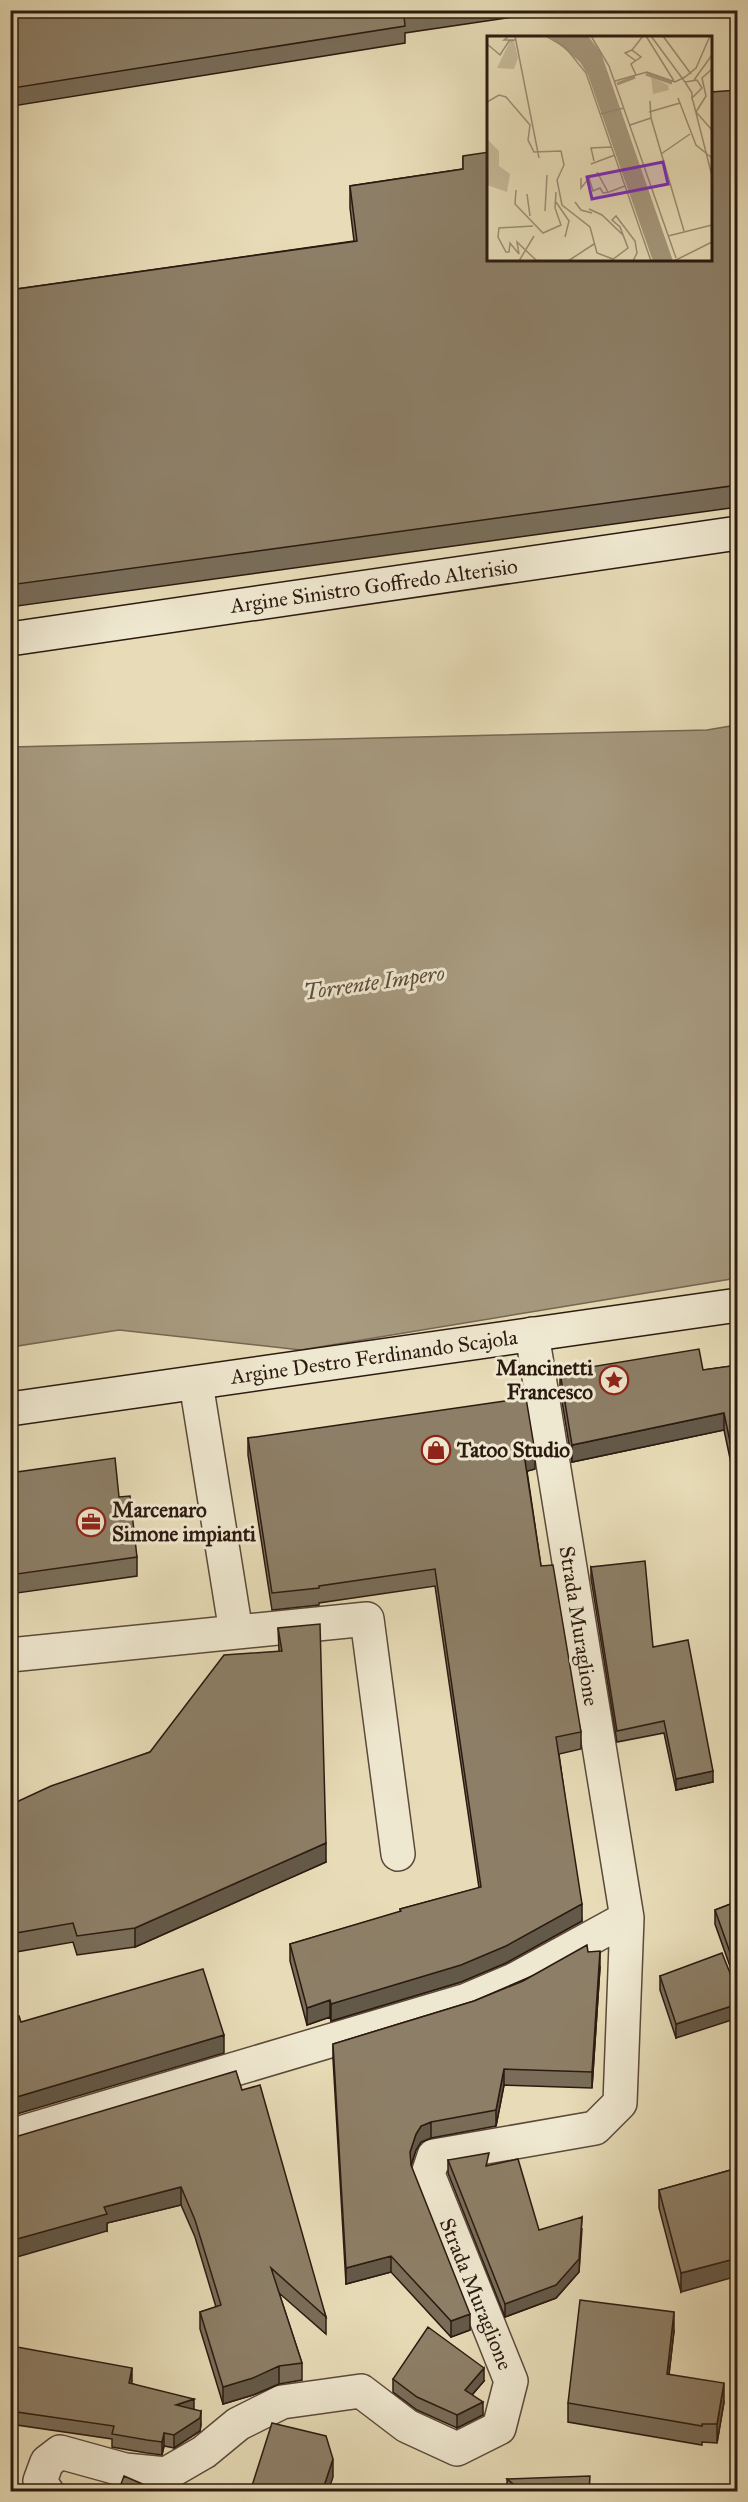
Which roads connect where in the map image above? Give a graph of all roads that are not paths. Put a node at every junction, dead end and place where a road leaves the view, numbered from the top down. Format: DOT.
graph roads {
  1 [pos="738,533"];
  2 [pos="10,639"];
  3 [pos="738,1305"];
  4 [pos="532,1335"];
  5 [pos="196,1383"];
  6 [pos="10,1409"];
  7 [pos="236,1632"];
  8 [pos="10,1655"];
  9 [pos="398,1854"];
  10 [pos="627,1918"];
  11 [pos="10,2136"];
  12 [pos="47,2492"];
  1 -- 2 [label="street, Argine Sinistro Goffredo Alterisio"];
  3 -- 4 [label="street, Argine Destro Ferdinando Scajola"];
  4 -- 5 [label="street, Argine Destro Ferdinando Scajola"];
  4 -- 10 [label="street, Strada Muraglione"];
  5 -- 6 [label="street, Argine Destro Ferdinando Scajola"];
  5 -- 7 [label="street"];
  7 -- 8 [label="street"];
  7 -- 9 [label="street"];
  10 -- 11 [label="street"];
  10 -- 12 [label="street, Strada Muraglione"];
}
